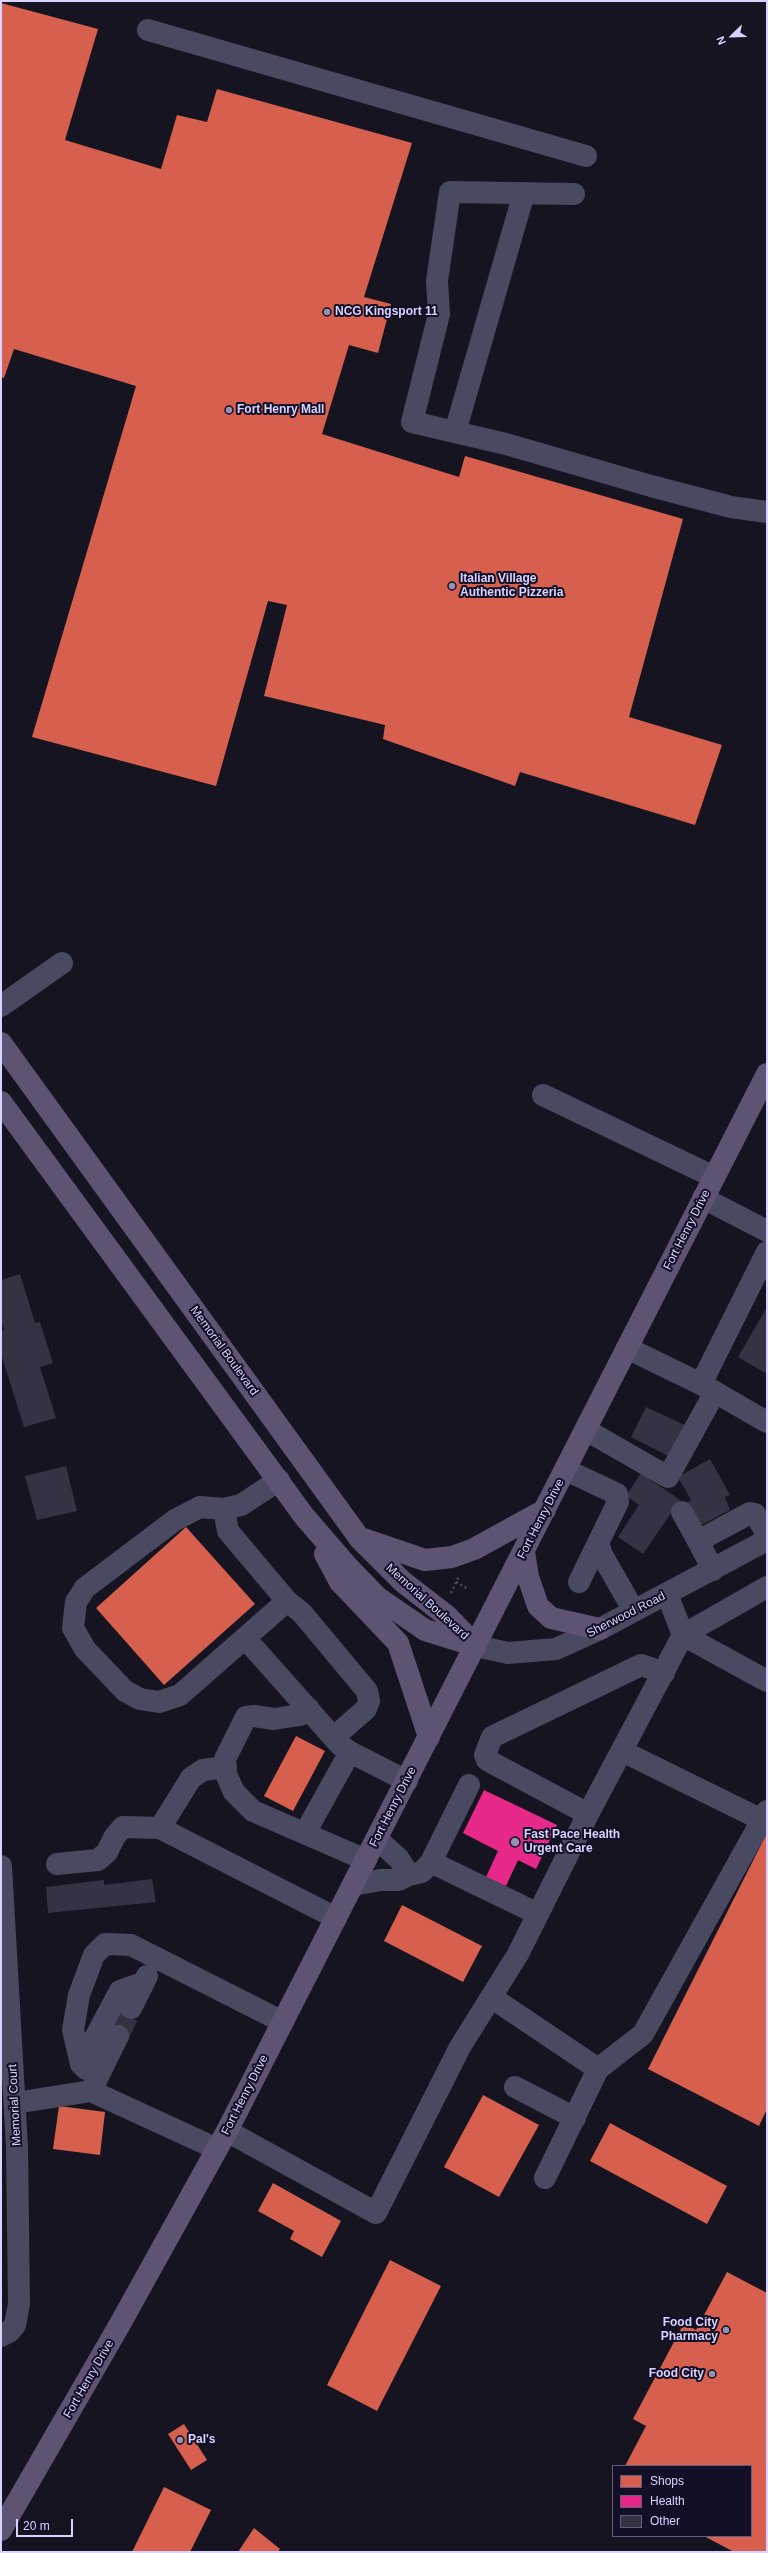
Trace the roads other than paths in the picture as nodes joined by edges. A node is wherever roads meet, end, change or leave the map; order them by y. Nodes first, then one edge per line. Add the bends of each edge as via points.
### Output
1 (148, 30) dead end
2 (586, 156) dead end
3 (524, 193) junction
4 (574, 194) dead end
5 (455, 432) junction
6 (767, 512) edge
7 (62, 963) dead end
8 (1, 1006) edge
9 (1, 1043) edge
10 (767, 1074) edge
11 (543, 1095) dead end
12 (1, 1102) edge
13 (714, 1177) junction
14 (703, 1198) junction
15 (767, 1231) edge
16 (767, 1252) edge
17 (627, 1348) junction
18 (708, 1388) junction
19 (767, 1422) edge
20 (586, 1430) junction
21 (566, 1470) junction
22 (278, 1480) junction
23 (224, 1508) junction
24 (545, 1510) junction
25 (682, 1512) dead end
26 (304, 1516) junction
27 (767, 1534) edge
28 (360, 1539) junction
29 (767, 1540) edge
30 (698, 1541) junction
31 (598, 1544) junction
32 (524, 1552) junction
33 (712, 1570) junction
34 (580, 1582) dead end
35 (767, 1587) edge
36 (667, 1594) junction
37 (287, 1601) junction
38 (634, 1611) junction
39 (600, 1629) junction
40 (683, 1636) junction
41 (245, 1638) junction
42 (476, 1646) junction
43 (664, 1673) junction
44 (767, 1680) edge
45 (308, 1709) junction
46 (334, 1737) junction
47 (429, 1738) junction
48 (350, 1752) junction
49 (622, 1752) junction
50 (226, 1767) junction
51 (407, 1781) junction
52 (469, 1785) dead end
53 (588, 1814) junction
54 (764, 1816) edge
55 (160, 1828) junction
56 (305, 1833) junction
57 (377, 1839) junction
58 (366, 1860) junction
59 (431, 1862) junction
60 (57, 1864) dead end
61 (1, 1866) edge
62 (409, 1875) junction
63 (353, 1885) junction
64 (538, 1914) junction
65 (336, 1918) junction
66 (157, 1957) junction
67 (143, 1982) junction
68 (491, 1997) junction
69 (131, 2008) tunnel mouth
70 (283, 2022) junction
71 (118, 2036) tunnel mouth
72 (7, 2055) edge
73 (81, 2064) junction
74 (598, 2069) junction
75 (94, 2085) junction
76 (515, 2087) dead end
77 (15, 2103) junction
78 (575, 2118) junction
79 (222, 2140) junction
80 (545, 2178) dead end
81 (1, 2336) edge
82 (1, 2530) edge

1 - 2 street
3 - 4 street
3 - 5 street
3 - 5 street via 450,192 437,281 440,314 412,422
5 - 6 street via 731,507
7 - 8 street
9 - 28 main road, Memorial Boulevard
10 - 13 main road, Fort Henry Drive
11 - 13 street
12 - 22 main road, Memorial Boulevard
13 - 14 main road, Fort Henry Drive
14 - 15 street
14 - 17 main road, Fort Henry Drive
16 - 18 street
17 - 18 street
17 - 20 main road, Fort Henry Drive
18 - 19 street
18 - 20 street via 668,1477
20 - 21 main road, Fort Henry Drive
21 - 24 main road, Fort Henry Drive
21 - 31 street via 617,1494 618,1502
22 - 23 street via 241,1505
22 - 26 main road, Memorial Boulevard
23 - 37 street via 228,1531
23 - 41 street via 200,1507 175,1520 100,1575 85,1588 76,1602 73,1628 85,1649 125,1691 140,1699 159,1702 180,1695
24 - 28 main road via 474,1549 452,1557 425,1560
24 - 32 main road, Fort Henry Drive
25 - 30 street
26 - 42 main road, Memorial Boulevard via 376,1597 425,1630
26 - 47 main road via 340,1582 398,1643
27 - 30 street via 755,1514 750,1513
28 - 42 main road, Memorial Boulevard via 403,1582 447,1616
29 - 33 street, Sherwood Road
30 - 33 street
31 - 34 street
31 - 38 street
32 - 39 main road via 528,1577 538,1606 552,1618
32 - 42 main road, Fort Henry Drive
33 - 36 street, Sherwood Road
35 - 40 street
36 - 38 street, Sherwood Road
36 - 40 street
37 - 41 street
37 - 46 street via 302,1613 367,1691 369,1701 366,1709
38 - 39 street, Sherwood Road
39 - 42 street, Sherwood Road via 556,1649 508,1653
40 - 43 street
40 - 44 street
41 - 45 street
42 - 47 main road, Fort Henry Drive
43 - 49 street
43 - 53 street via 648,1665 641,1665 492,1737 485,1755 487,1760
45 - 46 street
45 - 50 street via 300,1715 274,1719 246,1717 225,1759
46 - 48 street
47 - 51 main road, Fort Henry Drive
48 - 51 street
48 - 56 street
49 - 53 street
49 - 54 street
50 - 55 street via 203,1770 191,1778
50 - 56 street via 226,1774 234,1792 253,1811
51 - 57 main road, Fort Henry Drive
52 - 59 street
53 - 64 street
54 - 74 street via 643,2034
55 - 60 street via 123,1827 114,1836 107,1852 98,1860
55 - 65 street
56 - 58 street
57 - 58 main road, Fort Henry Drive
57 - 62 street via 399,1859
58 - 63 main road, Fort Henry Drive
59 - 62 street via 422,1872
59 - 64 street
61 - 72 street, Memorial Court
62 - 63 street via 399,1880 380,1880
63 - 65 main road, Fort Henry Drive
64 - 68 street via 518,1954
65 - 70 main road, Fort Henry Drive
66 - 67 street
66 - 70 street
66 - 73 street via 131,1945 105,1944 94,1955 79,1995 73,2030
67 - 69 street
67 - 73 street via 120,1991
68 - 74 street
68 - 79 street via 460,2047 376,2213
70 - 79 main road, Fort Henry Drive
71 - 75 street
72 - 77 street, Memorial Court
73 - 75 street
74 - 78 street
75 - 77 street
75 - 79 street
76 - 78 street
77 - 81 street, Memorial Court via 19,2304 15,2325 10,2332
78 - 80 street
79 - 82 main road, Fort Henry Drive

